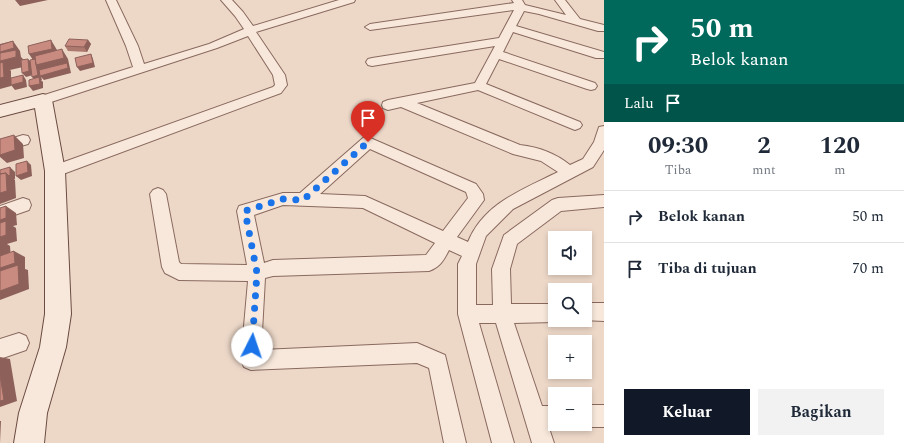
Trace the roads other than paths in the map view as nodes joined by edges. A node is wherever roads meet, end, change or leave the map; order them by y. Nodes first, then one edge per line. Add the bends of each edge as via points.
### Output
1 (111, 0) edge
2 (226, 0) edge
3 (350, 0) edge
4 (560, 0) edge
5 (519, 3) edge
6 (576, 21) junction
7 (370, 27) dead end
8 (510, 28) junction
9 (604, 28) edge
10 (249, 31) junction
11 (503, 41) junction
12 (496, 54) junction
13 (600, 55) dead end
14 (372, 62) dead end
15 (140, 69) junction
16 (479, 86) junction
17 (591, 86) dead end
18 (43, 100) junction
19 (0, 111) edge
20 (575, 125) dead end
21 (604, 131) edge
22 (23, 140) dead end
23 (0, 147) edge
24 (54, 171) junction
25 (563, 176) junction
26 (158, 194) dead end
27 (303, 200) junction
28 (604, 202) edge
29 (23, 206) dead end
30 (0, 213) edge
31 (445, 240) junction
32 (471, 252) junction
33 (257, 273) junction
34 (592, 312) edge
35 (604, 312) edge
36 (502, 313) junction
37 (548, 313) edge
38 (467, 314) junction
39 (19, 343) dead end
40 (0, 349) edge
41 (592, 416) edge
42 (604, 416) edge
43 (545, 417) edge
44 (29, 443) edge
45 (455, 443) edge
46 (503, 443) edge
47 (543, 443) edge

1 - 15 street
2 - 10 street via 239,14
3 - 10 street
4 - 6 street
5 - 6 street
5 - 7 street
5 - 8 street
6 - 9 street
8 - 11 street
8 - 13 street
10 - 15 street via 213,46
10 - 24 street via 279,75 282,83 277,90
11 - 12 street
11 - 14 street
12 - 16 street
12 - 17 street
15 - 18 street
16 - 20 street
16 - 25 street via 394,103 518,150 527,159
18 - 19 street
18 - 24 street
21 - 25 street via 601,143 588,163
22 - 23 street
24 - 44 street via 58,314 42,387 33,414
25 - 32 street via 508,204 480,232
26 - 33 street via 171,267 179,272
27 - 31 street via 365,202
27 - 31 street via 368,142 471,188 476,194 476,200
27 - 33 street via 283,199 245,211
28 - 36 street via 558,205 510,240 500,269
29 - 30 street
31 - 32 street
31 - 33 street via 436,259 429,263 273,268
32 - 38 street via 467,264
33 - 45 street via 251,360 417,353 438,362
34 - 35 street
36 - 37 street
36 - 38 street
36 - 43 street
38 - 46 street
39 - 40 street
41 - 42 street
43 - 47 street

